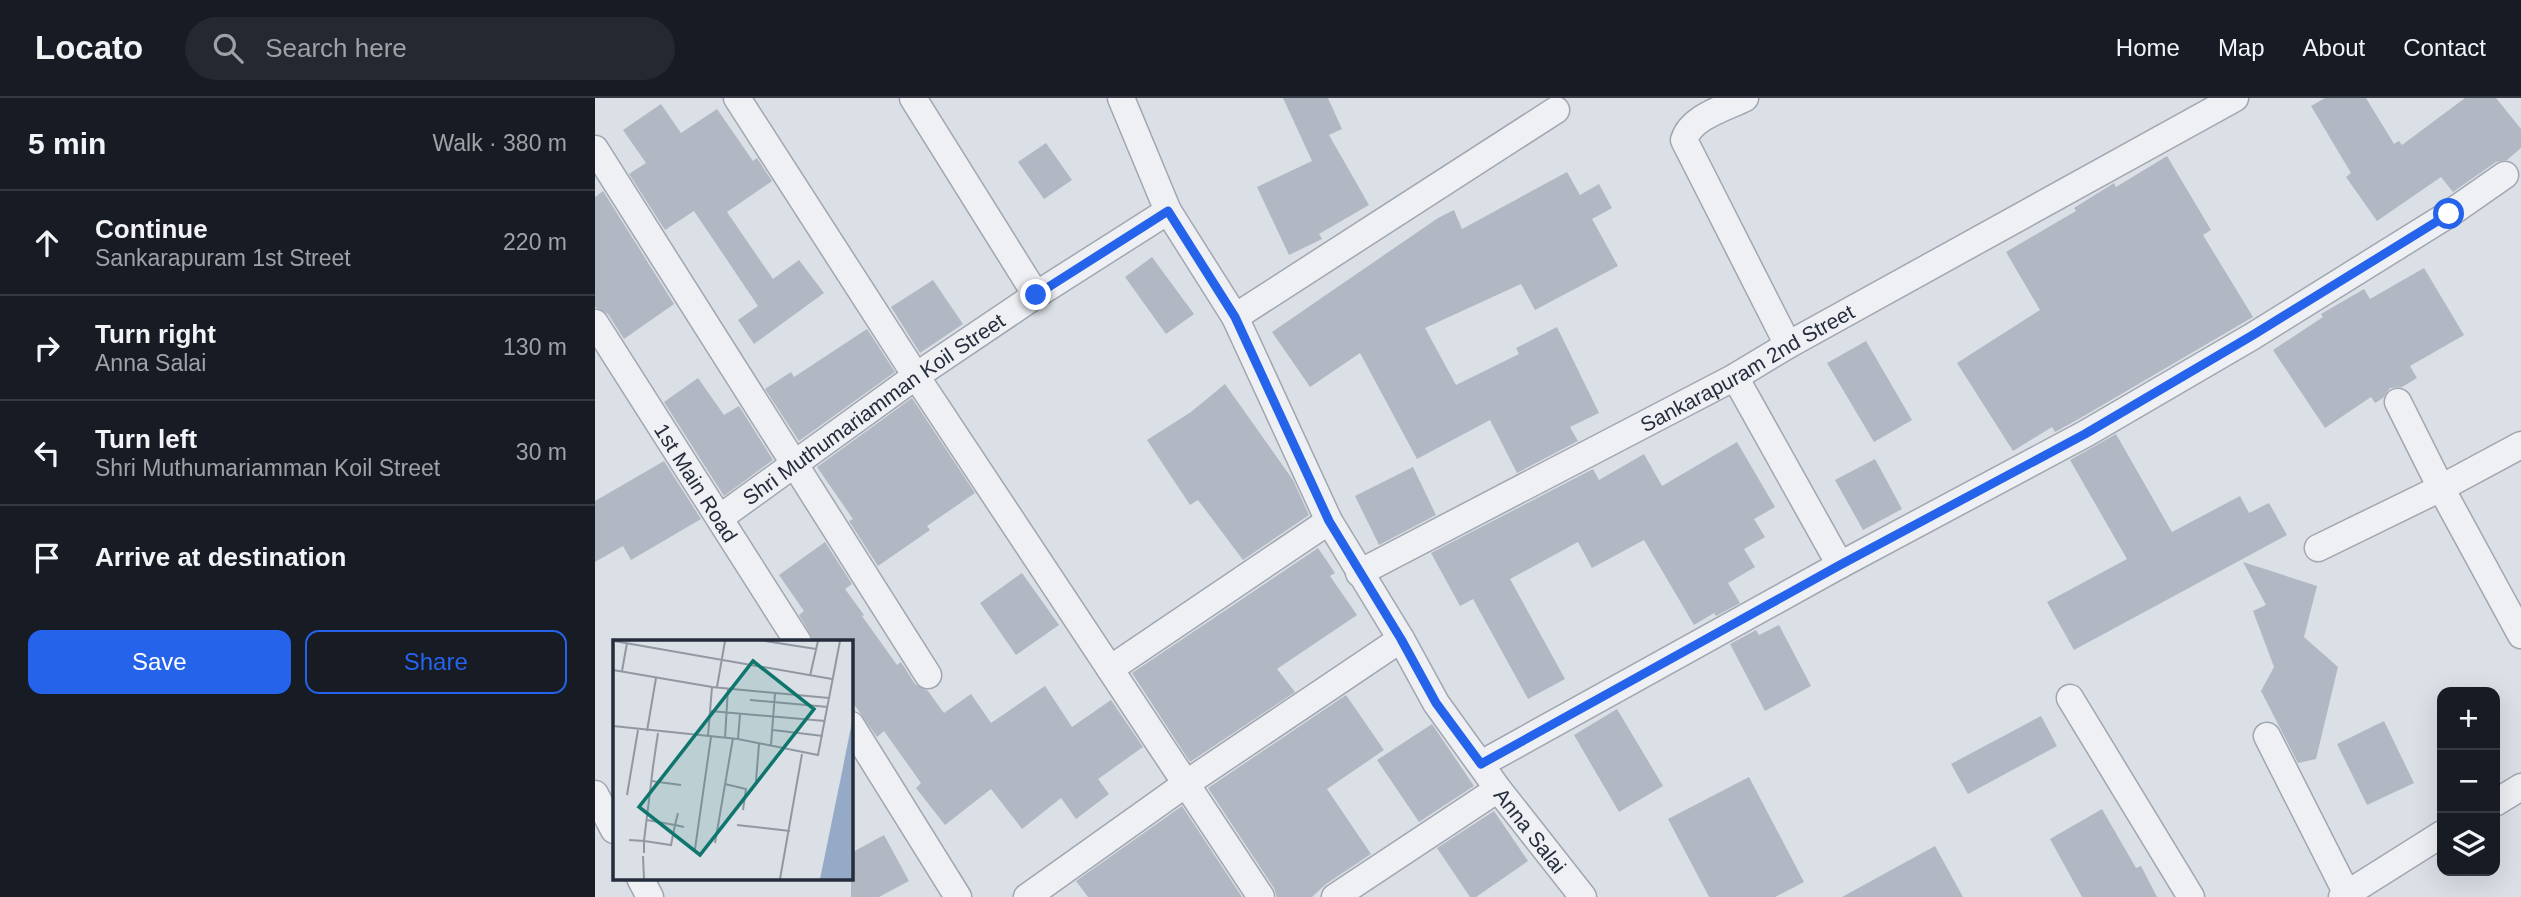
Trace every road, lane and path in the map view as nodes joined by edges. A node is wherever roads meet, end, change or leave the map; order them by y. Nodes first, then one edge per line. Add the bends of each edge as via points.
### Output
1 (737, 98) edge
2 (913, 98) edge
3 (1121, 98) edge
4 (1745, 98) edge
5 (2235, 98) edge
6 (1556, 110) dead end
7 (595, 149) edge
8 (2505, 175) dead end
9 (1168, 211) junction
10 (1036, 295) junction
11 (1235, 317) junction
12 (595, 323) edge
13 (1788, 345) junction
14 (916, 376) junction
15 (1735, 377) junction
16 (2398, 402) dead end
17 (2521, 445) edge
18 (795, 463) junction
19 (2441, 488) junction
20 (721, 517) junction
21 (1329, 521) junction
22 (2318, 548) dead end
23 (1840, 565) junction
24 (1359, 573) junction
25 (2521, 635) edge
26 (1401, 639) junction
27 (798, 640) edge
28 (1110, 668) junction
29 (928, 675) dead end
30 (2070, 698) dead end
31 (852, 727) edge
32 (2267, 736) dead end
33 (1481, 764) junction
34 (1187, 783) junction
35 (2521, 787) edge
36 (1498, 789) junction
37 (595, 794) edge
38 (2500, 800) edge
39 (613, 828) edge
40 (2437, 837) edge
41 (641, 880) edge
42 (2345, 895) edge
43 (650, 897) edge
44 (958, 897) edge
45 (1027, 897) edge
46 (1261, 897) edge
47 (1335, 897) edge
48 (1583, 897) edge
49 (2191, 897) edge

1 - 14 street
2 - 10 street
3 - 9 street, Anna Salai
4 - 13 street via 1694,124 1684,140
5 - 13 street, Sankarapuram 2nd Street
6 - 11 street
7 - 18 street
8 - 23 street via 2449,214 2085,434
9 - 10 street, Shri Muthumariamman Koil Street
9 - 11 street, Anna Salai
10 - 14 street, Shri Muthumariamman Koil Street
11 - 21 street, Anna Salai
12 - 20 street, 1st Main Road
13 - 15 street, Sankarapuram 2nd Street
14 - 18 street, Shri Muthumariamman Koil Street
14 - 28 street
15 - 23 street
15 - 24 street, Sankarapuram 2nd Street
16 - 19 street
17 - 19 street
18 - 20 street, Shri Muthumariamman Koil Street
18 - 29 street
19 - 22 street
19 - 25 street
20 - 27 street, 1st Main Road
21 - 24 street, Anna Salai
21 - 28 street
23 - 33 street
24 - 26 street, Anna Salai
26 - 33 street, Anna Salai via 1436,703
26 - 34 street
28 - 34 street
30 - 49 street
31 - 44 street
32 - 42 street
33 - 36 street, Anna Salai
34 - 45 street
34 - 46 street
35 - 38 street
36 - 47 street
36 - 48 street, Anna Salai
37 - 39 street
40 - 42 street
41 - 43 street

